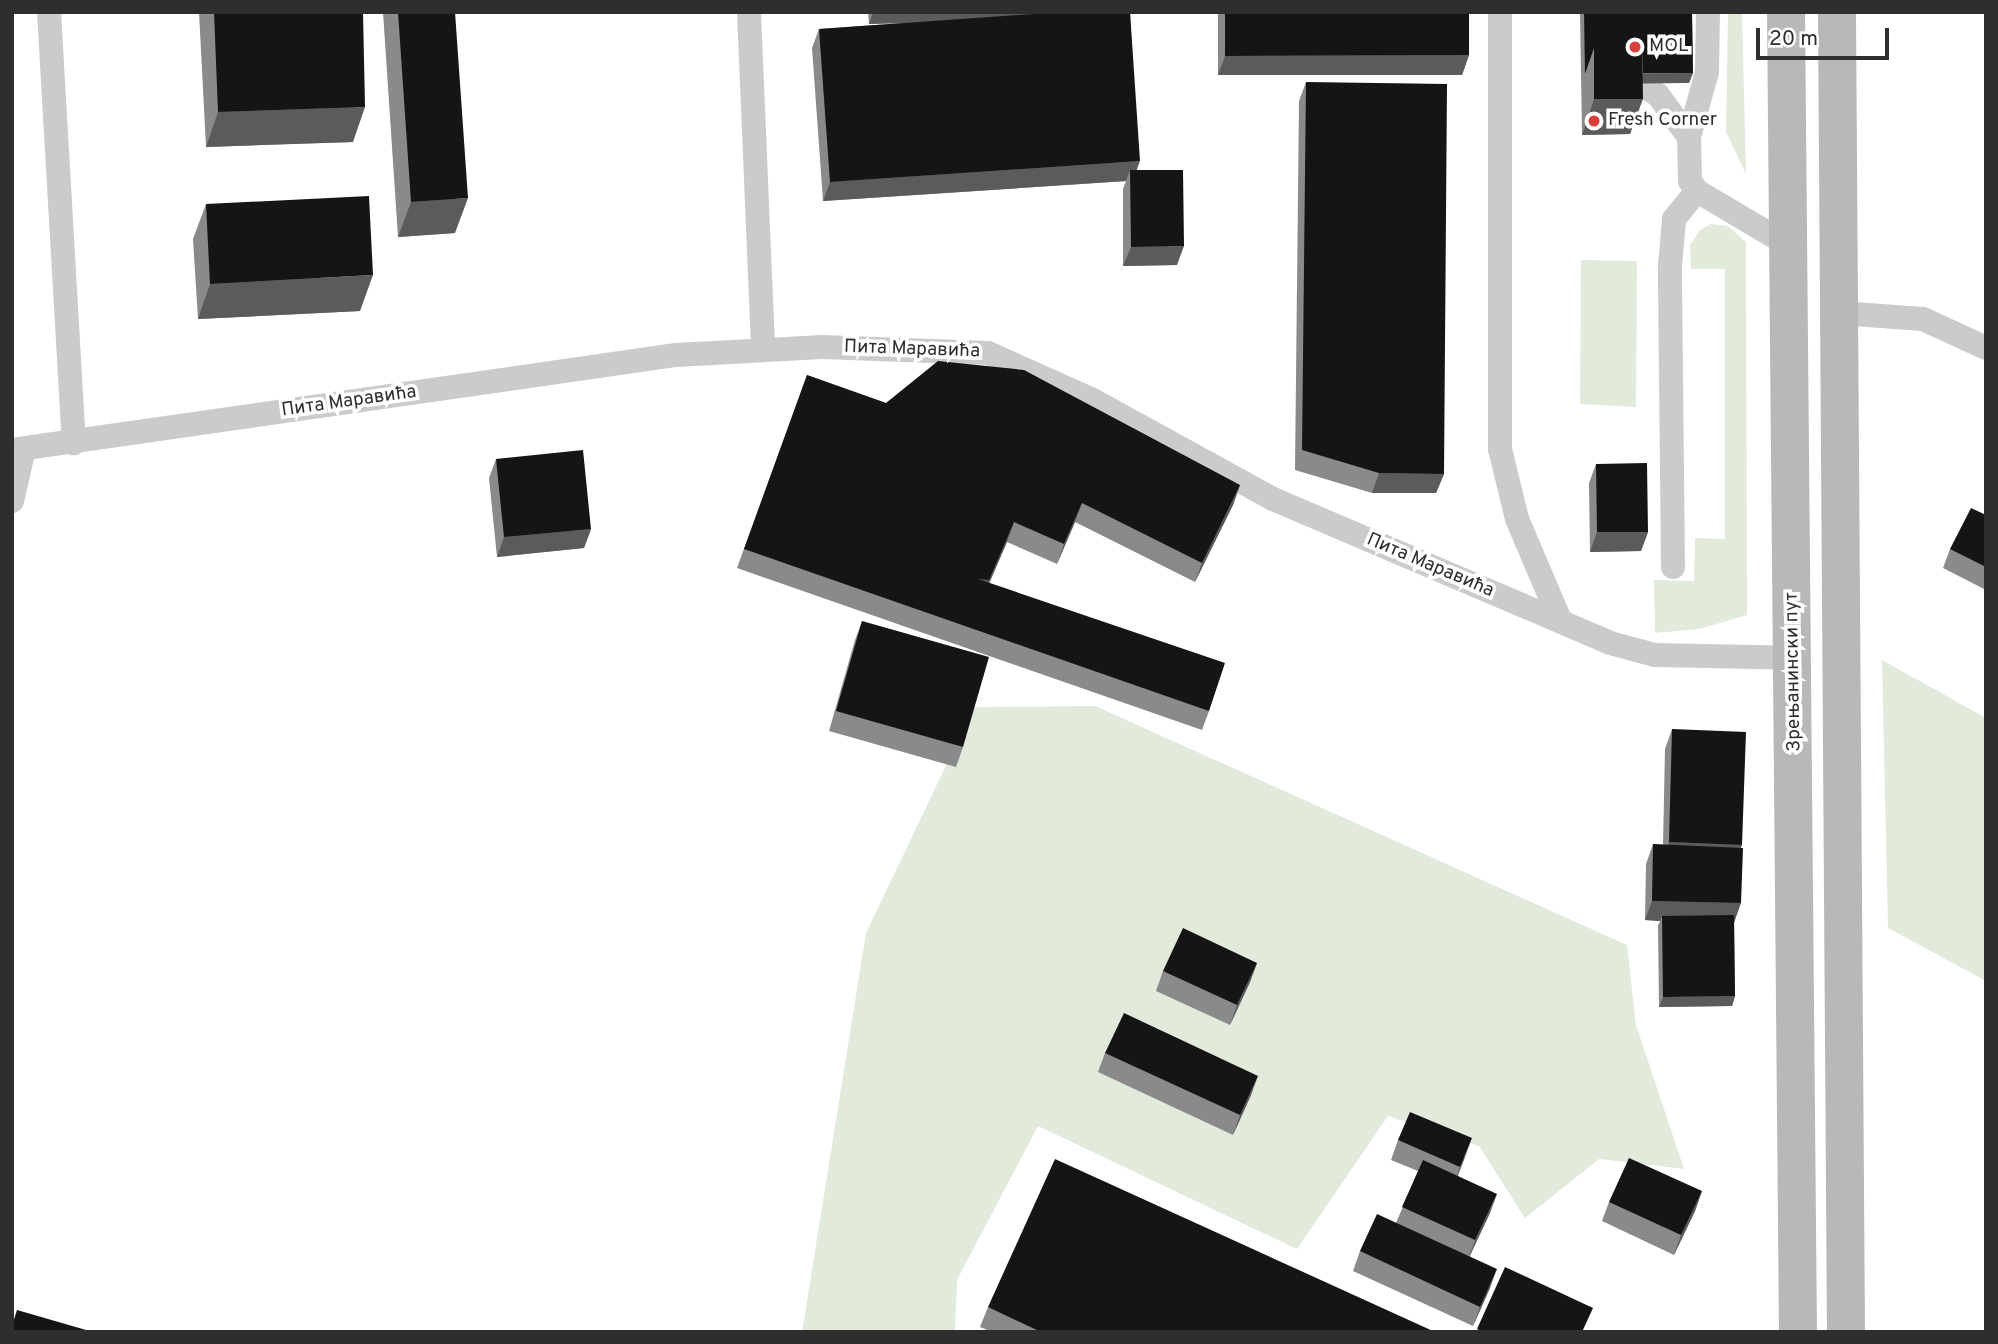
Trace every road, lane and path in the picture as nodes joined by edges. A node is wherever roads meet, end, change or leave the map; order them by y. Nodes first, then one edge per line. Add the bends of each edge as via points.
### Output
1 (49, 12) edge
2 (749, 12) edge
3 (1500, 12) edge
4 (1610, 12) edge
5 (1708, 12) edge
6 (1786, 12) edge
7 (1838, 12) edge
8 (1673, 74) edge
9 (1672, 112) junction
10 (1689, 137) junction
11 (1697, 191) junction
12 (1790, 246) junction
13 (1840, 313) junction
14 (764, 348) junction
15 (1986, 348) edge
16 (74, 443) junction
17 (18, 450) edge
18 (12, 501) edge
19 (1673, 567) dead end
20 (1560, 620) junction
21 (1794, 658) junction
22 (1798, 1332) edge
23 (1846, 1332) edge

1 - 16 lane
2 - 14 lane
3 - 20 lane via 1500,449 1517,519
4 - 9 lane via 1609,58 1622,74 1642,72
5 - 10 lane via 1707,72
6 - 12 main road, Зрењанински пут
7 - 13 main road
8 - 9 lane
9 - 10 lane
10 - 11 lane via 1687,164
11 - 12 lane
11 - 19 lane via 1674,219 1670,266
12 - 21 main road, Зрењанински пут
13 - 15 lane via 1923,319
13 - 23 main road
14 - 16 lane, Пита Маравића via 663,357
14 - 20 lane, Пита Маравића via 884,346 988,353 1091,399 1273,499
16 - 17 lane, Пита Маравића
17 - 18 lane
20 - 21 lane, Пита Маравића via 1610,643 1655,655
21 - 22 main road, Зрењанински пут

